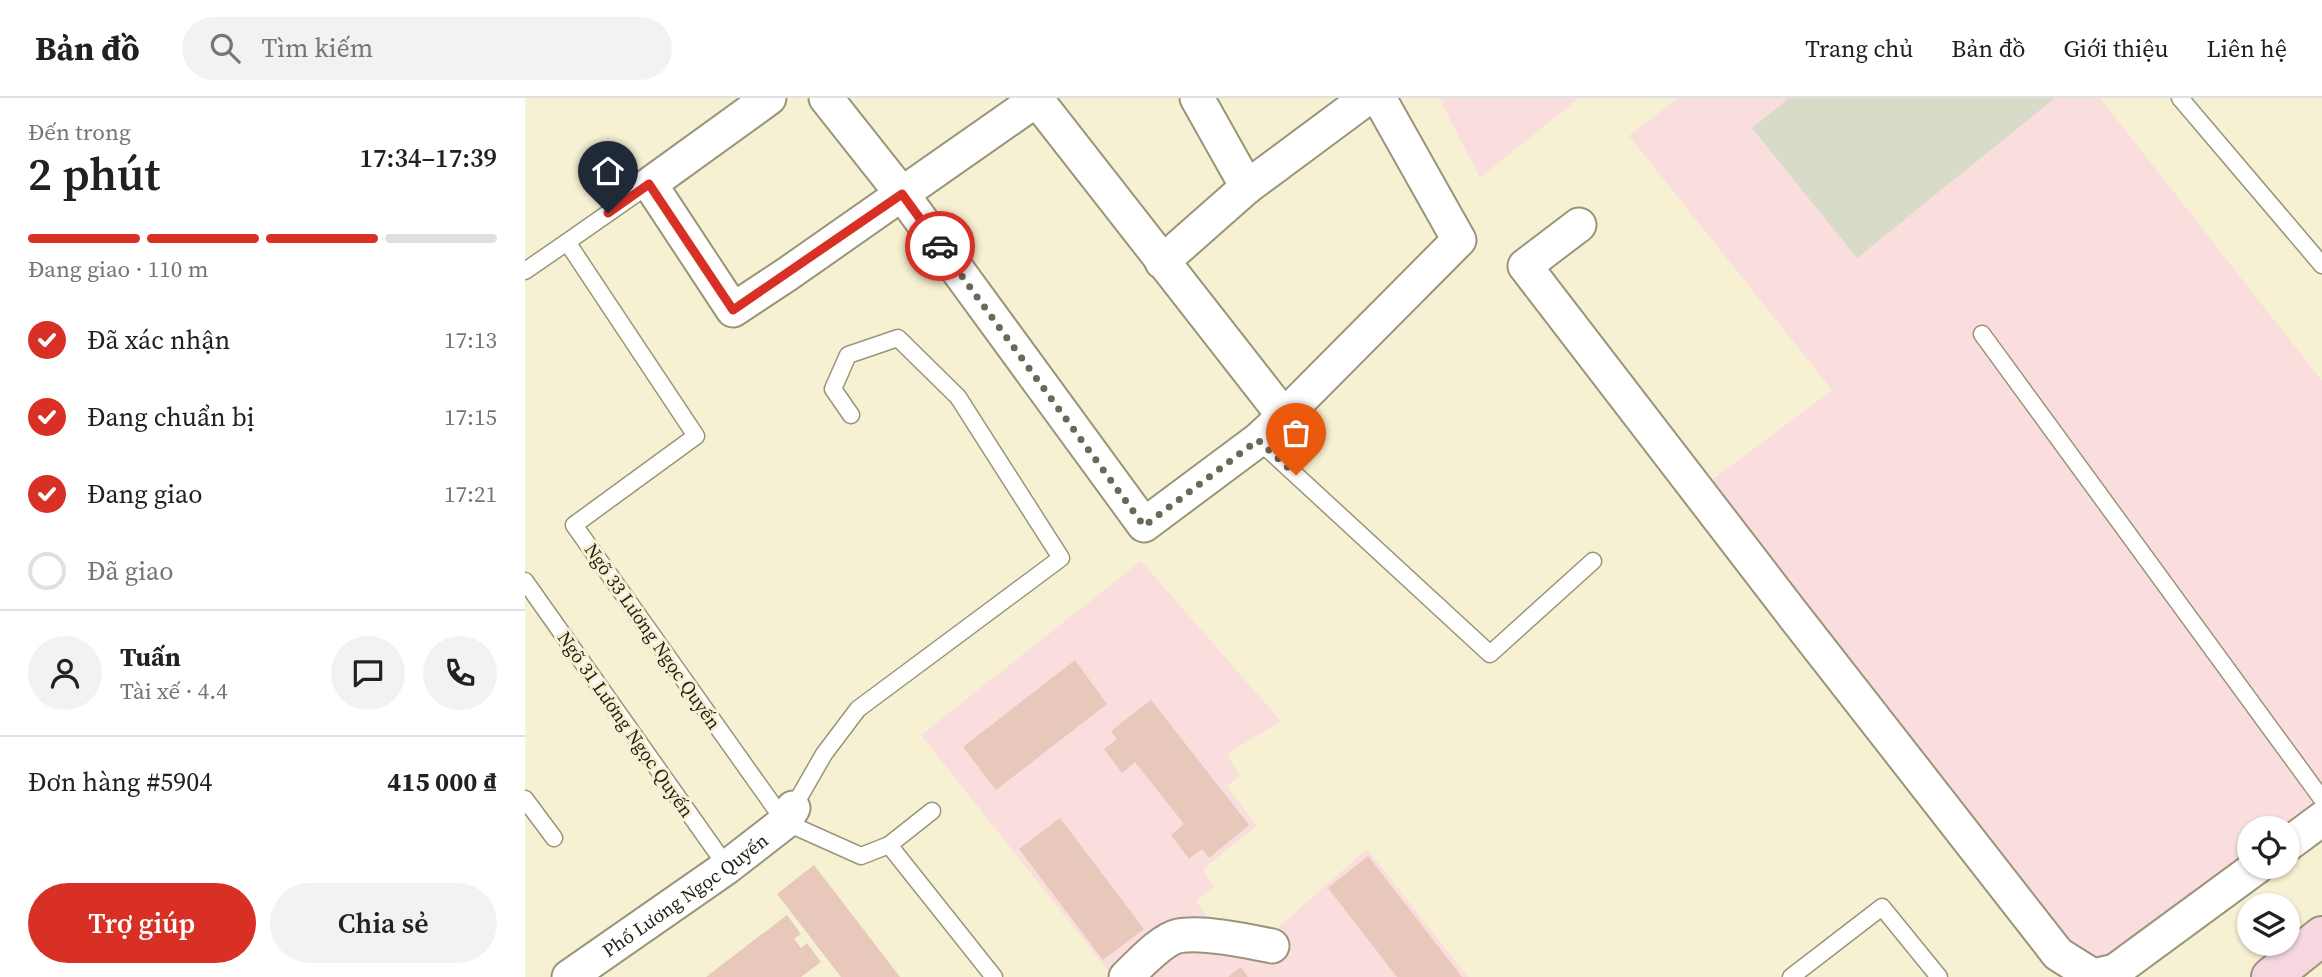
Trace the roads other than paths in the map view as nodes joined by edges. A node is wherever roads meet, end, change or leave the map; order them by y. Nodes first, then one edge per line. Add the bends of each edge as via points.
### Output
1 (769, 98) edge
2 (825, 98) edge
3 (1197, 98) edge
4 (1367, 98) edge
5 (1379, 98) edge
6 (2180, 98) edge
7 (1038, 99) edge
8 (649, 184) junction
9 (1247, 187) junction
10 (902, 194) junction
11 (1579, 225) dead end
12 (566, 242) junction
13 (1162, 262) junction
14 (2322, 265) edge
15 (525, 271) edge
16 (1982, 334) dead end
17 (851, 415) dead end
18 (1284, 416) junction
19 (1258, 440) junction
20 (1593, 561) dead end
21 (525, 581) edge
22 (525, 799) edge
23 (2322, 799) edge
24 (932, 811) dead end
25 (789, 815) junction
26 (2322, 819) edge
27 (2300, 835) edge
28 (554, 838) dead end
29 (889, 845) junction
30 (727, 867) junction
31 (2240, 879) edge
32 (2322, 936) edge
33 (1272, 946) dead end
34 (569, 977) edge
35 (994, 977) edge
36 (1126, 977) edge
37 (1791, 977) edge
38 (1940, 977) edge
39 (2271, 977) edge

1 - 8 street
2 - 10 street
3 - 9 street
4 - 9 street
5 - 18 street via 1459,240
6 - 14 lane
7 - 10 street
7 - 13 street
8 - 10 street via 733,310
8 - 12 lane
9 - 13 street
10 - 19 street via 1144,526
11 - 31 street via 1525,266 2058,954 2093,976 2115,971
12 - 15 lane
12 - 25 lane, Ngõ 33 Lương Ngọc Quyến via 696,436 574,524
13 - 18 street
16 - 23 lane
17 - 25 lane via 833,389 848,355 898,338 958,397 1061,558 858,709 824,754
18 - 19 street
19 - 20 lane via 1490,654
21 - 30 lane, Ngõ 31 Lương Ngọc Quyến
22 - 28 lane
24 - 29 lane
25 - 29 lane via 861,856
25 - 30 street, Phố Lương Ngọc Quyến
26 - 27 street
29 - 35 lane
30 - 34 street, Phố Lương Ngọc Quyến
32 - 39 street
33 - 36 street via 1178,936
37 - 38 lane via 1882,907

